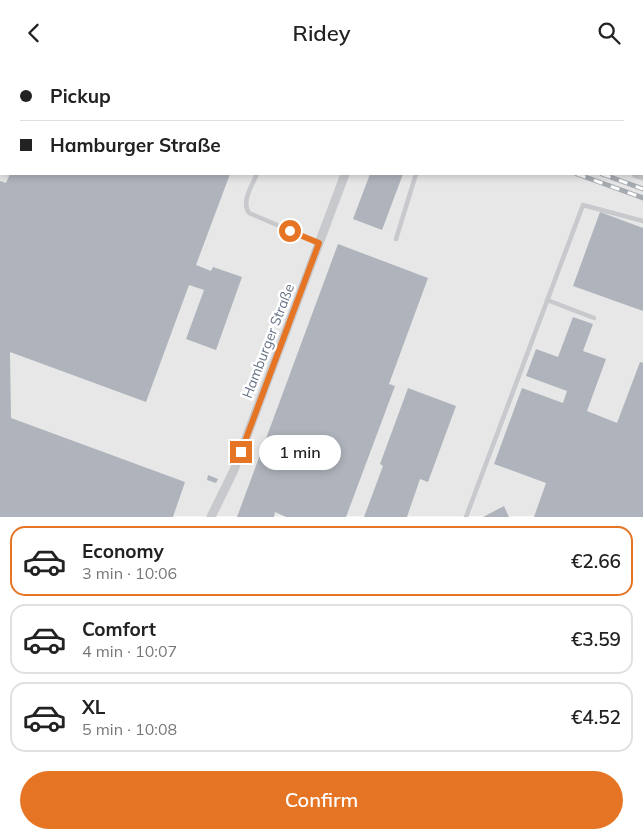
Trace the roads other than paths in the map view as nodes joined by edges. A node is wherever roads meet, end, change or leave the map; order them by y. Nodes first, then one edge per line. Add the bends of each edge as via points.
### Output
1 (257, 175) edge
2 (345, 175) edge
3 (416, 175) edge
4 (643, 221) edge
5 (396, 239) dead end
6 (319, 243) junction
7 (547, 300) junction
8 (594, 318) dead end
9 (212, 517) edge
10 (466, 517) edge

1 - 6 lane via 245,203 249,213
2 - 6 street, Hamburger Straße
3 - 5 lane
4 - 7 lane via 583,205
6 - 9 street, Hamburger Straße via 234,470
7 - 8 lane
7 - 10 lane

